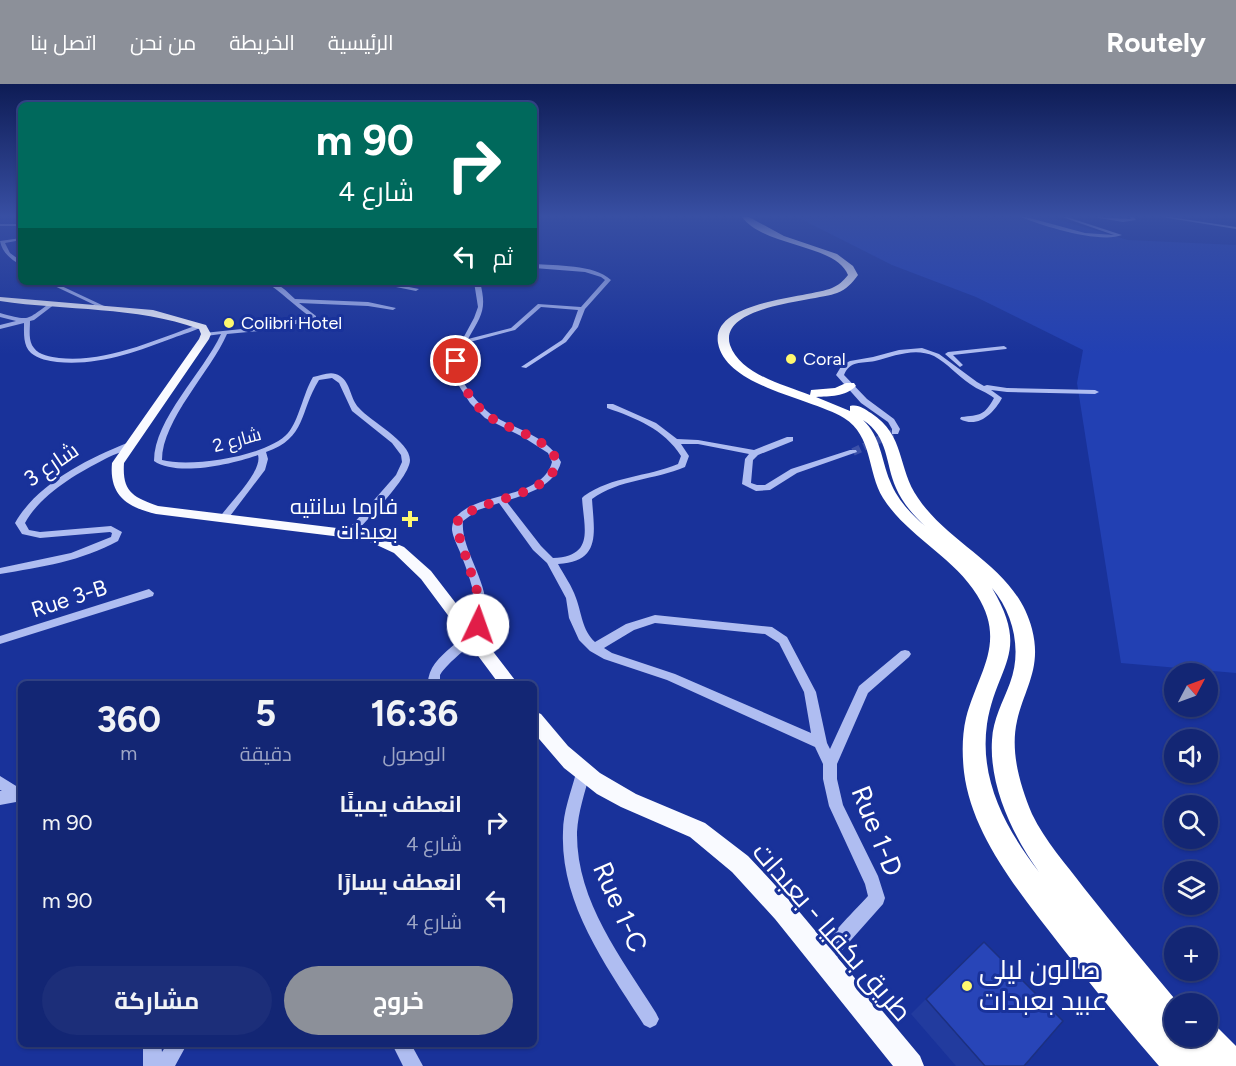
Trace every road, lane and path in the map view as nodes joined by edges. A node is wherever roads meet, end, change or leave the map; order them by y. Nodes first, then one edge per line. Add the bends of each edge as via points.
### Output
1 (844, 263) edge
2 (855, 263) edge
3 (537, 266) edge
4 (55, 285) edge
5 (275, 285) edge
6 (392, 285) edge
7 (477, 285) edge
8 (416, 289) dead end
9 (0, 299) edge
10 (293, 300) junction
11 (52, 304) junction
12 (100, 306) junction
13 (393, 308) dead end
14 (582, 309) junction
15 (0, 315) edge
16 (25, 321) junction
17 (0, 327) edge
18 (203, 330) junction
19 (225, 332) junction
20 (463, 342) junction
21 (1004, 348) dead end
22 (524, 367) dead end
23 (960, 373) junction
24 (971, 382) junction
25 (850, 386) junction
26 (1095, 392) dead end
27 (815, 393) junction
28 (610, 406) dead end
29 (964, 419) dead end
30 (895, 432) dead end
31 (790, 439) dead end
32 (675, 441) junction
33 (130, 445) junction
34 (261, 451) junction
35 (853, 452) tunnel mouth
36 (755, 453) junction
37 (502, 501) junction
38 (224, 518) junction
39 (351, 532) junction
40 (551, 561) junction
41 (0, 572) edge
42 (149, 593) dead end
43 (473, 634) junction
44 (0, 640) edge
45 (594, 648) junction
46 (905, 654) dead end
47 (434, 681) edge
48 (507, 681) edge
49 (537, 723) edge
50 (820, 743) junction
51 (830, 764) junction
52 (583, 773) junction
53 (0, 782) edge
54 (18, 795) edge
55 (18, 796) edge
56 (0, 798) edge
57 (825, 962) junction
58 (1128, 964) junction
59 (1164, 998) edge
60 (1127, 1007) junction
61 (1164, 1009) edge
62 (650, 1019) dead end
63 (152, 1047) edge
64 (176, 1047) edge
65 (403, 1047) edge
66 (1196, 1047) edge
67 (1215, 1047) edge
68 (153, 1066) edge
69 (164, 1066) edge
70 (413, 1066) edge
71 (910, 1066) edge
72 (1163, 1066) edge
73 (1180, 1066) edge
74 (1212, 1066) edge
75 (1233, 1066) edge

1 - 60 highway via 851,268 850,282 837,290 775,301 749,310 728,326 724,344 734,360 756,378 836,409 858,423 874,441 880,476 898,508 970,572 984,590 997,614 1002,646 979,711 975,740 977,778 983,799 1025,876
2 - 27 highway via 863,272 862,283 850,291 774,307 752,316 738,331 738,347 748,361 776,379
3 - 14 street via 608,277
4 - 12 street
5 - 10 street
6 - 8 street
7 - 20 street via 481,309
9 - 11 main road
10 - 13 street via 322,304 364,302
10 - 19 street via 314,317 289,325
11 - 12 main road
11 - 16 street
12 - 18 main road via 172,317
14 - 20 street via 540,305 513,329
14 - 22 street via 564,341
15 - 16 street
16 - 17 street
16 - 18 street via 32,352 76,363
18 - 19 street
18 - 33 main road
19 - 34 street, شارع 2 via 168,426 156,456 163,464 185,466
20 - 37 street via 454,368 473,401 488,416 540,443 556,459 555,469 543,482
21 - 23 street via 948,354 962,367
23 - 24 street
23 - 25 street via 932,352 915,349 848,364 840,375
24 - 26 street via 1007,390
24 - 29 street via 996,395 998,401 987,415
25 - 27 highway via 837,392
25 - 30 street via 891,421
27 - 58 highway via 861,413 886,434 894,446 904,489 913,503 985,568 1014,606 1027,650 1023,675 1004,730 1008,782 1044,858
28 - 32 street via 651,423
31 - 36 street
32 - 36 street
32 - 40 street via 685,456 682,465 597,490 587,498 591,535 588,546 576,557
33 - 38 main road via 118,463 117,472 119,488 132,501 156,510
33 - 41 street, شارع 3 via 68,477 29,507 20,523 25,532 40,535 111,529 117,532 115,539 53,561
34 - 38 street via 261,470
34 - 39 street, شارع 2 via 290,435 316,379 332,376 344,382 350,403 395,441 406,462 400,476
35 - 36 street via 794,471 760,489 751,487 746,480 749,459
37 - 40 street
37 - 43 street via 470,511 457,525 481,603 481,616
38 - 39 main road
39 - 43 main road via 387,542 410,559
40 - 45 street via 571,598 585,640
42 - 44 street, Rue 3-B
43 - 47 street via 437,669
43 - 48 main road
45 - 50 street via 671,677
45 - 50 street via 630,627 655,619 768,630 783,640 810,692
46 - 51 street, Rue 1-D via 863,690
49 - 52 main road, طريق بكفيا - بعبدات
50 - 51 street
51 - 57 street, Rue 1-D via 836,806 877,898
52 - 57 main road, طريق بكفيا - بعبدات via 619,795 669,815 709,838 760,885
52 - 62 street, Rue 1-C via 570,832 578,888 599,937
53 - 54 street
55 - 56 street
57 - 71 main road, طريق بكفيا - بعبدات
58 - 59 highway
58 - 61 highway
60 - 72 highway
60 - 73 highway
63 - 68 street
64 - 69 street
65 - 70 street
66 - 74 highway
67 - 75 highway

